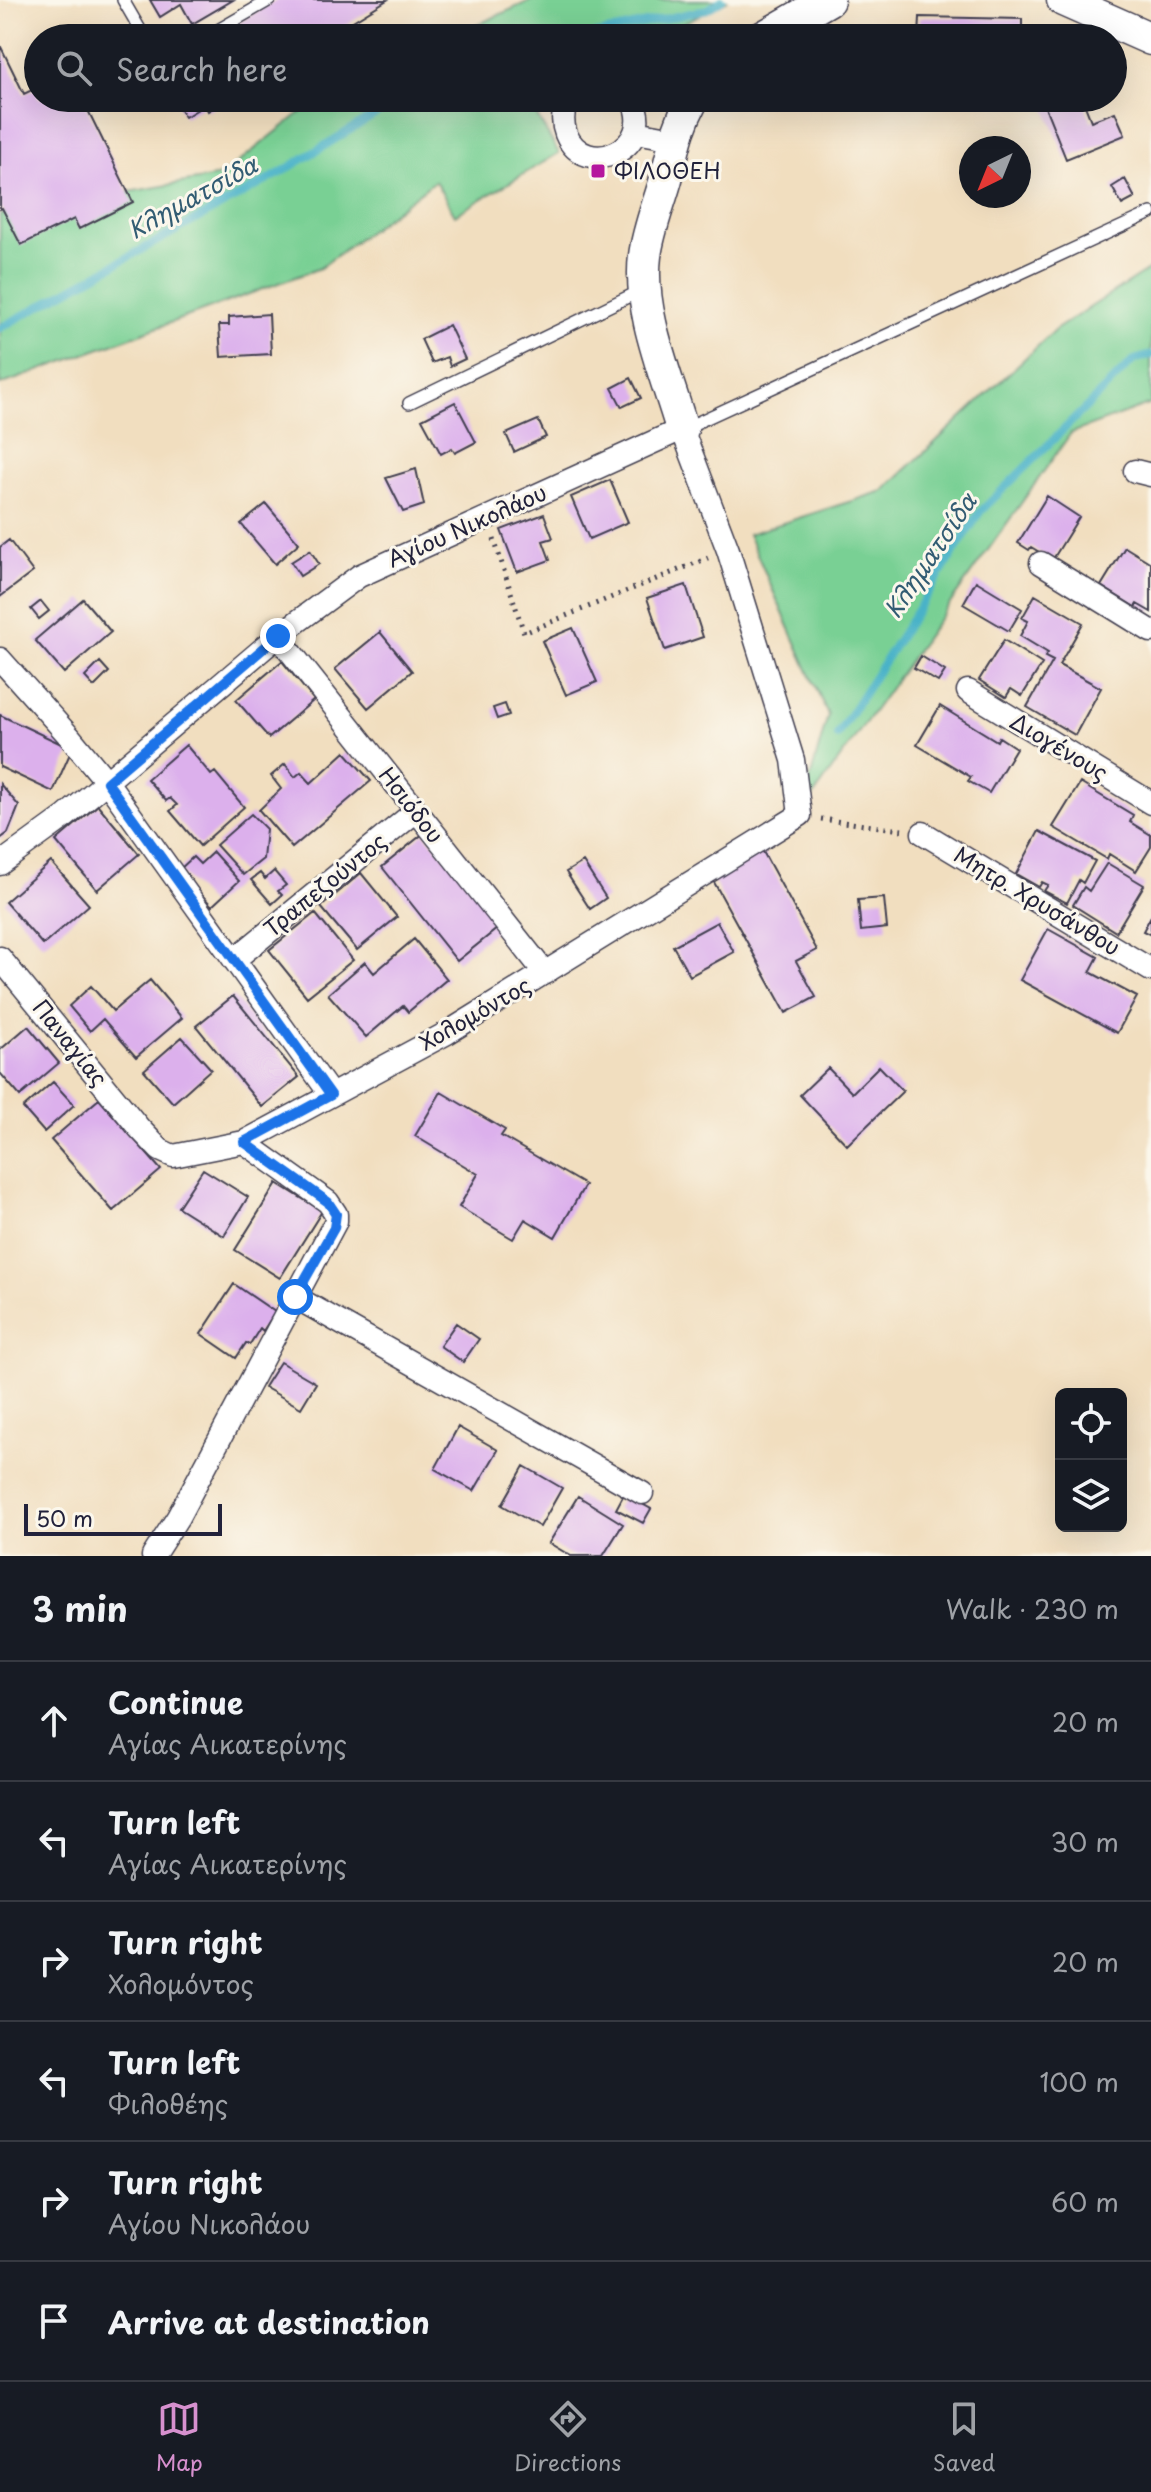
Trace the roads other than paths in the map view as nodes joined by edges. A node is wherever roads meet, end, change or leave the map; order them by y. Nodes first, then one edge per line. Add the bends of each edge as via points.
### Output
1 (123, 0) edge
2 (270, 0) edge
3 (828, 0) edge
4 (1063, 0) edge
5 (137, 24) edge
6 (228, 24) edge
7 (786, 24) edge
8 (1117, 24) edge
9 (1127, 28) edge
10 (1151, 39) edge
11 (565, 112) edge
12 (637, 112) edge
13 (687, 112) edge
14 (636, 132) junction
15 (674, 139) junction
16 (1151, 213) edge
17 (644, 289) junction
18 (409, 403) dead end
19 (682, 429) junction
20 (1041, 563) dead end
21 (1151, 631) edge
22 (278, 636) junction
23 (0, 659) edge
24 (968, 691) dead end
25 (107, 782) junction
26 (1151, 803) edge
27 (416, 811) junction
28 (923, 833) road end
29 (0, 864) edge
30 (0, 958) edge
31 (234, 960) junction
32 (1151, 970) edge
33 (545, 973) junction
34 (331, 1095) junction
35 (139, 1128) joint
36 (244, 1142) junction
37 (295, 1297) junction
38 (642, 1493) dead end
39 (153, 1556) edge

1 - 5 lane
2 - 6 lane
3 - 7 street
4 - 8 street
9 - 10 street
11 - 14 street via 569,140 587,154 599,157 621,150
12 - 14 street
13 - 15 street
14 - 15 street
15 - 17 street via 645,256
16 - 19 lane
17 - 18 lane
17 - 19 street
19 - 22 street, Αγίου Νικολάου via 359,576
19 - 33 street, Χολομόντος via 728,550 793,760 800,815
20 - 21 street
22 - 25 street, Αγίου Νικολάου
22 - 27 street, Ησιόδου
23 - 25 street
24 - 26 street, Διογένους
25 - 29 street, Αγίου Νικολάου
25 - 31 street
27 - 31 street, Τραπεζούντος
27 - 33 street, Ησιόδου
28 - 32 street, Μητρ. Χρυσάνθου
30 - 35 street, Παναγίας
31 - 34 street
33 - 34 street, Χολομόντος
34 - 36 street, Χολομόντος
35 - 36 street, Χολομόντος via 173,1156
36 - 37 street via 328,1202 336,1214 334,1228
37 - 38 street
37 - 39 street

